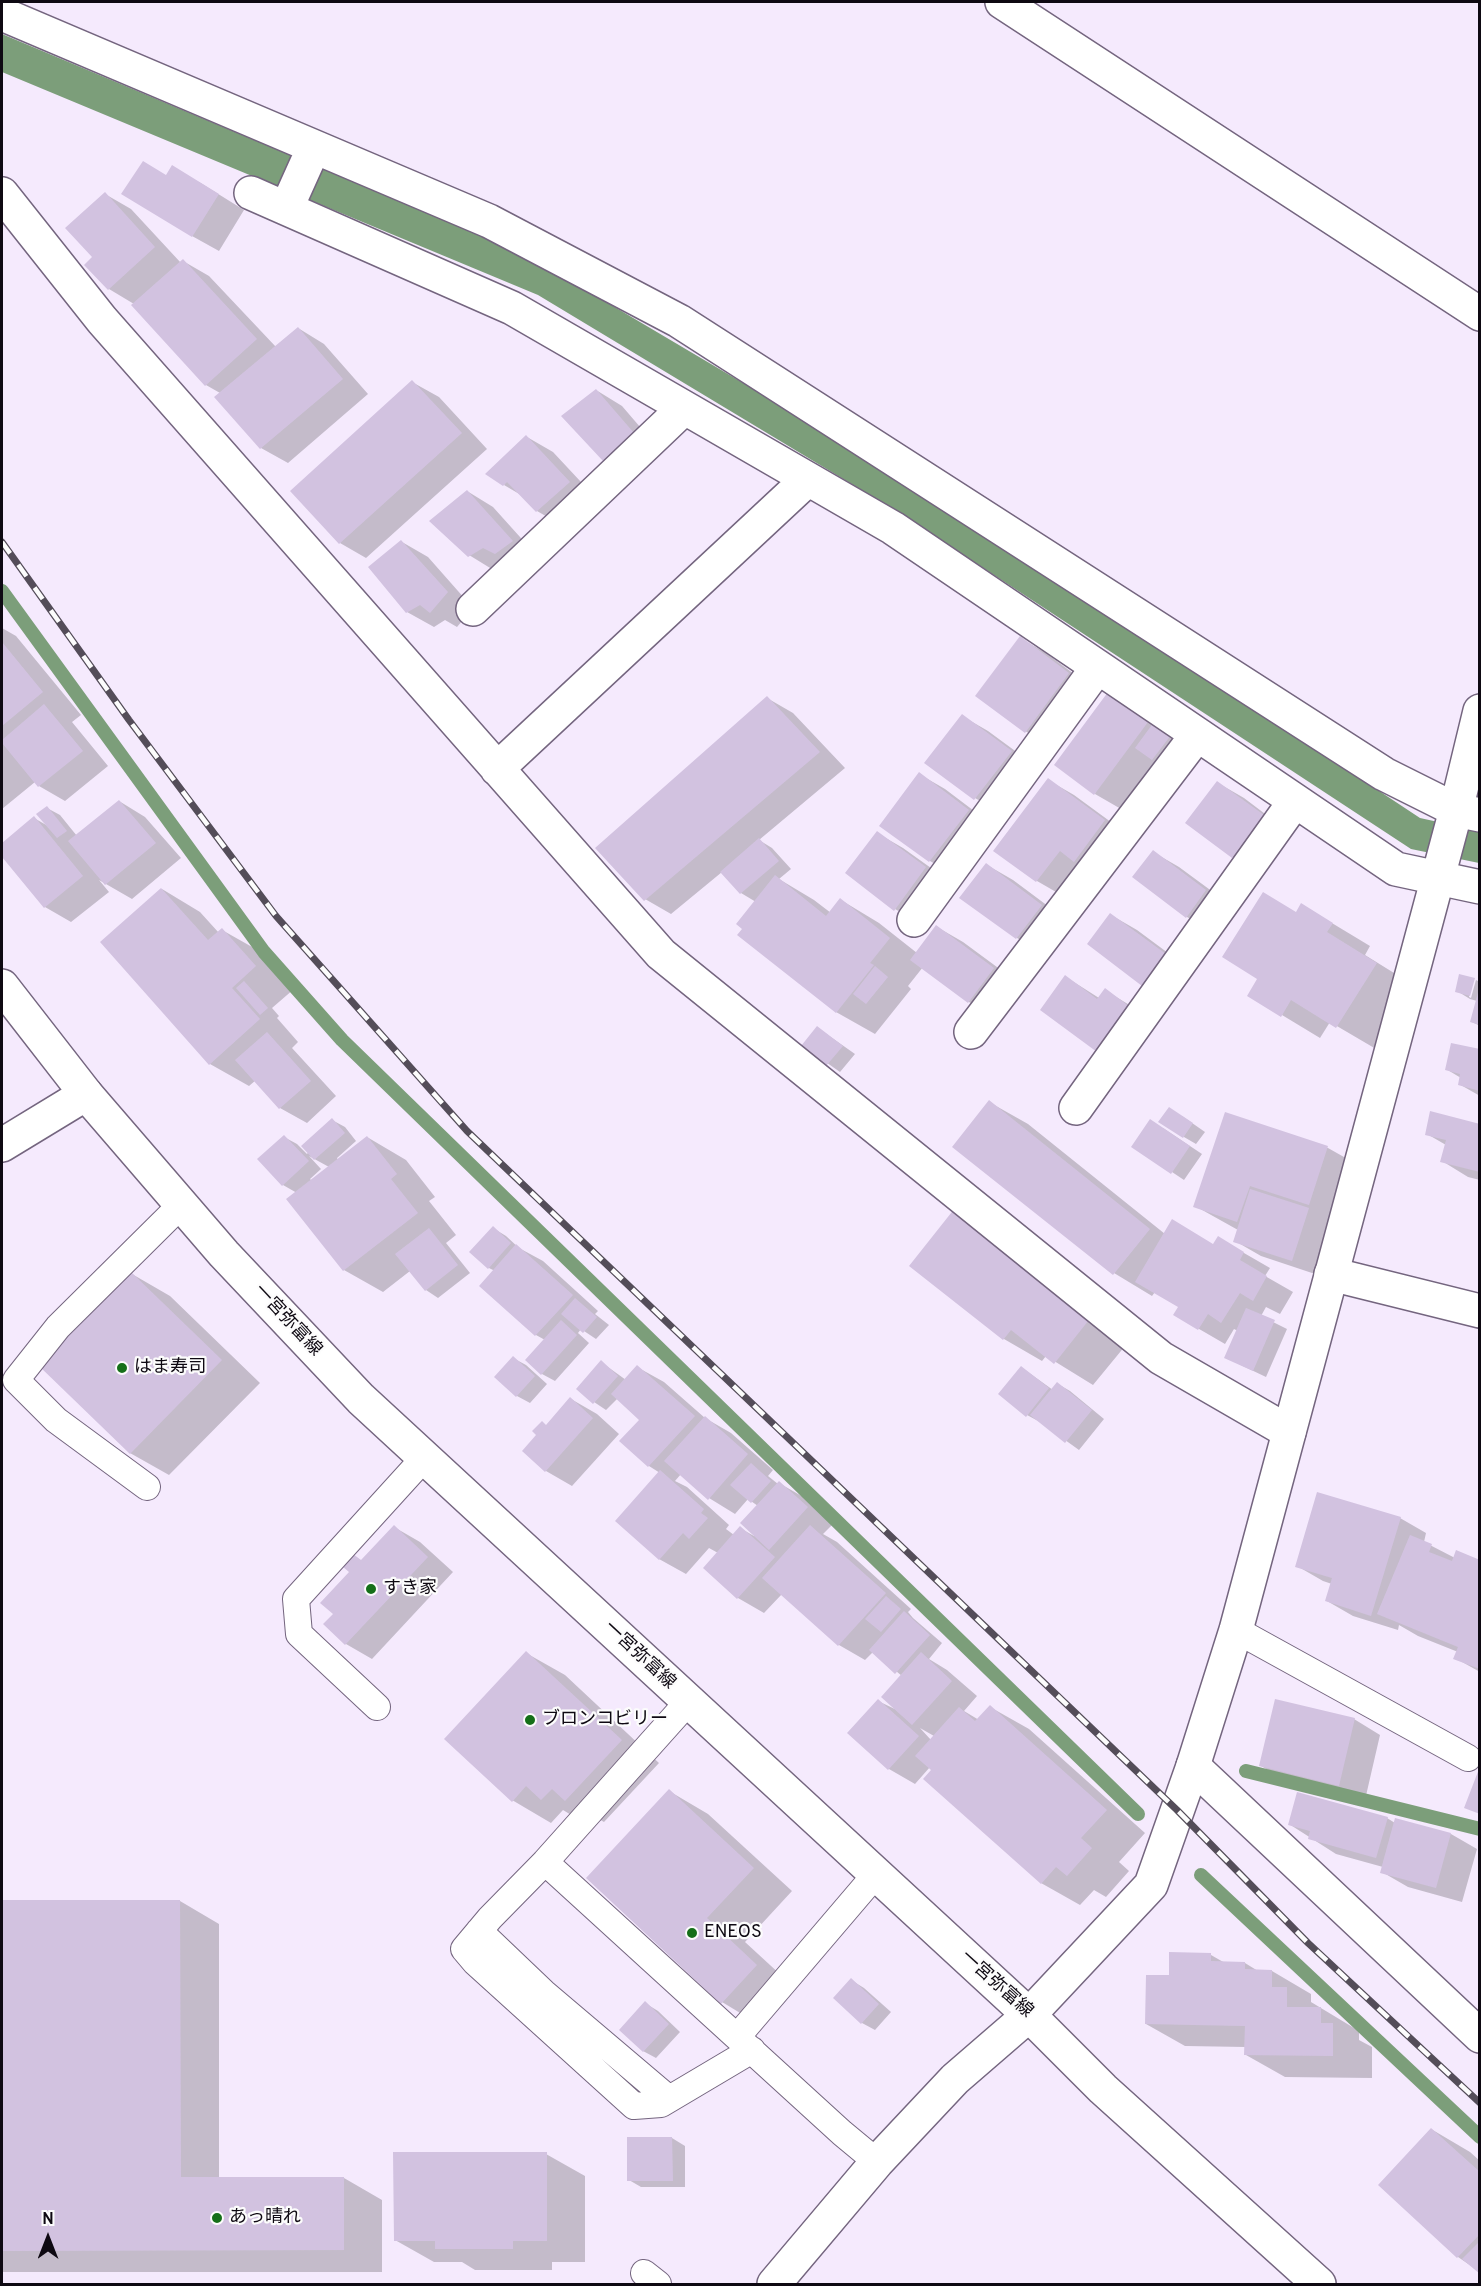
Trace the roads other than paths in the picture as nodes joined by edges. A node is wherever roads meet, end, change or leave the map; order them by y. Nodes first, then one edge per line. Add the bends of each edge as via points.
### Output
1 (1002, 2) edge
2 (2, 14) edge
3 (311, 153) junction
4 (251, 192) dead end
5 (2, 194) edge
6 (289, 202) junction
7 (1479, 314) edge
8 (684, 408) junction
9 (808, 479) junction
10 (473, 609) dead end
11 (1097, 668) junction
12 (1479, 711) edge
13 (1197, 735) junction
14 (497, 769) junction
15 (1295, 801) junction
16 (1463, 815) edge
17 (1440, 870) junction
18 (1479, 886) edge
19 (914, 920) dead end
20 (2, 986) edge
21 (971, 1032) dead end
22 (86, 1094) junction
23 (1076, 1108) dead end
24 (2, 1145) edge
25 (181, 1205) junction
26 (1331, 1274) junction
27 (1479, 1311) edge
28 (1289, 1432) junction
29 (424, 1457) junction
30 (147, 1487) dead end
31 (1236, 1630) junction
32 (688, 1702) junction
33 (376, 1707) dead end
34 (1468, 1758) dead end
35 (1193, 1766) junction
36 (545, 1862) junction
37 (876, 1874) junction
38 (1029, 2015) junction
39 (1479, 2036) edge
40 (744, 2044) junction
41 (876, 2162) junction
42 (774, 2284) edge
43 (1319, 2284) edge

1 - 7 street
2 - 3 street
3 - 6 street
3 - 16 street via 489,221 679,321 1384,774
4 - 6 street
5 - 14 street via 102,320
6 - 8 street via 512,308
8 - 9 street
8 - 10 street
9 - 11 street via 893,528
9 - 14 street
11 - 13 street
11 - 19 street
12 - 16 street
13 - 15 street
13 - 21 street
14 - 28 street via 662,954 1161,1358
15 - 17 street via 1396,870
15 - 23 street
16 - 17 street
17 - 18 street
17 - 26 street
20 - 22 street, 一宮弥富線
22 - 24 street
22 - 25 street, 一宮弥富線
25 - 29 street, 一宮弥富線 via 361,1399
25 - 30 lane via 58,1327 16,1380 56,1420
26 - 27 street
26 - 28 street
28 - 31 street
29 - 32 street, 一宮弥富線
29 - 33 lane via 296,1599 299,1634
31 - 34 lane
31 - 35 street
32 - 36 lane
32 - 37 street, 一宮弥富線
35 - 38 street via 1151,1885
35 - 39 street
36 - 40 lane
36 - 40 lane via 464,1949 475,1962 634,2106 661,2104
37 - 38 street, 一宮弥富線
37 - 40 lane
38 - 41 street via 955,2079
38 - 43 street, 一宮弥富線 via 1103,2089
40 - 41 lane
41 - 42 street

